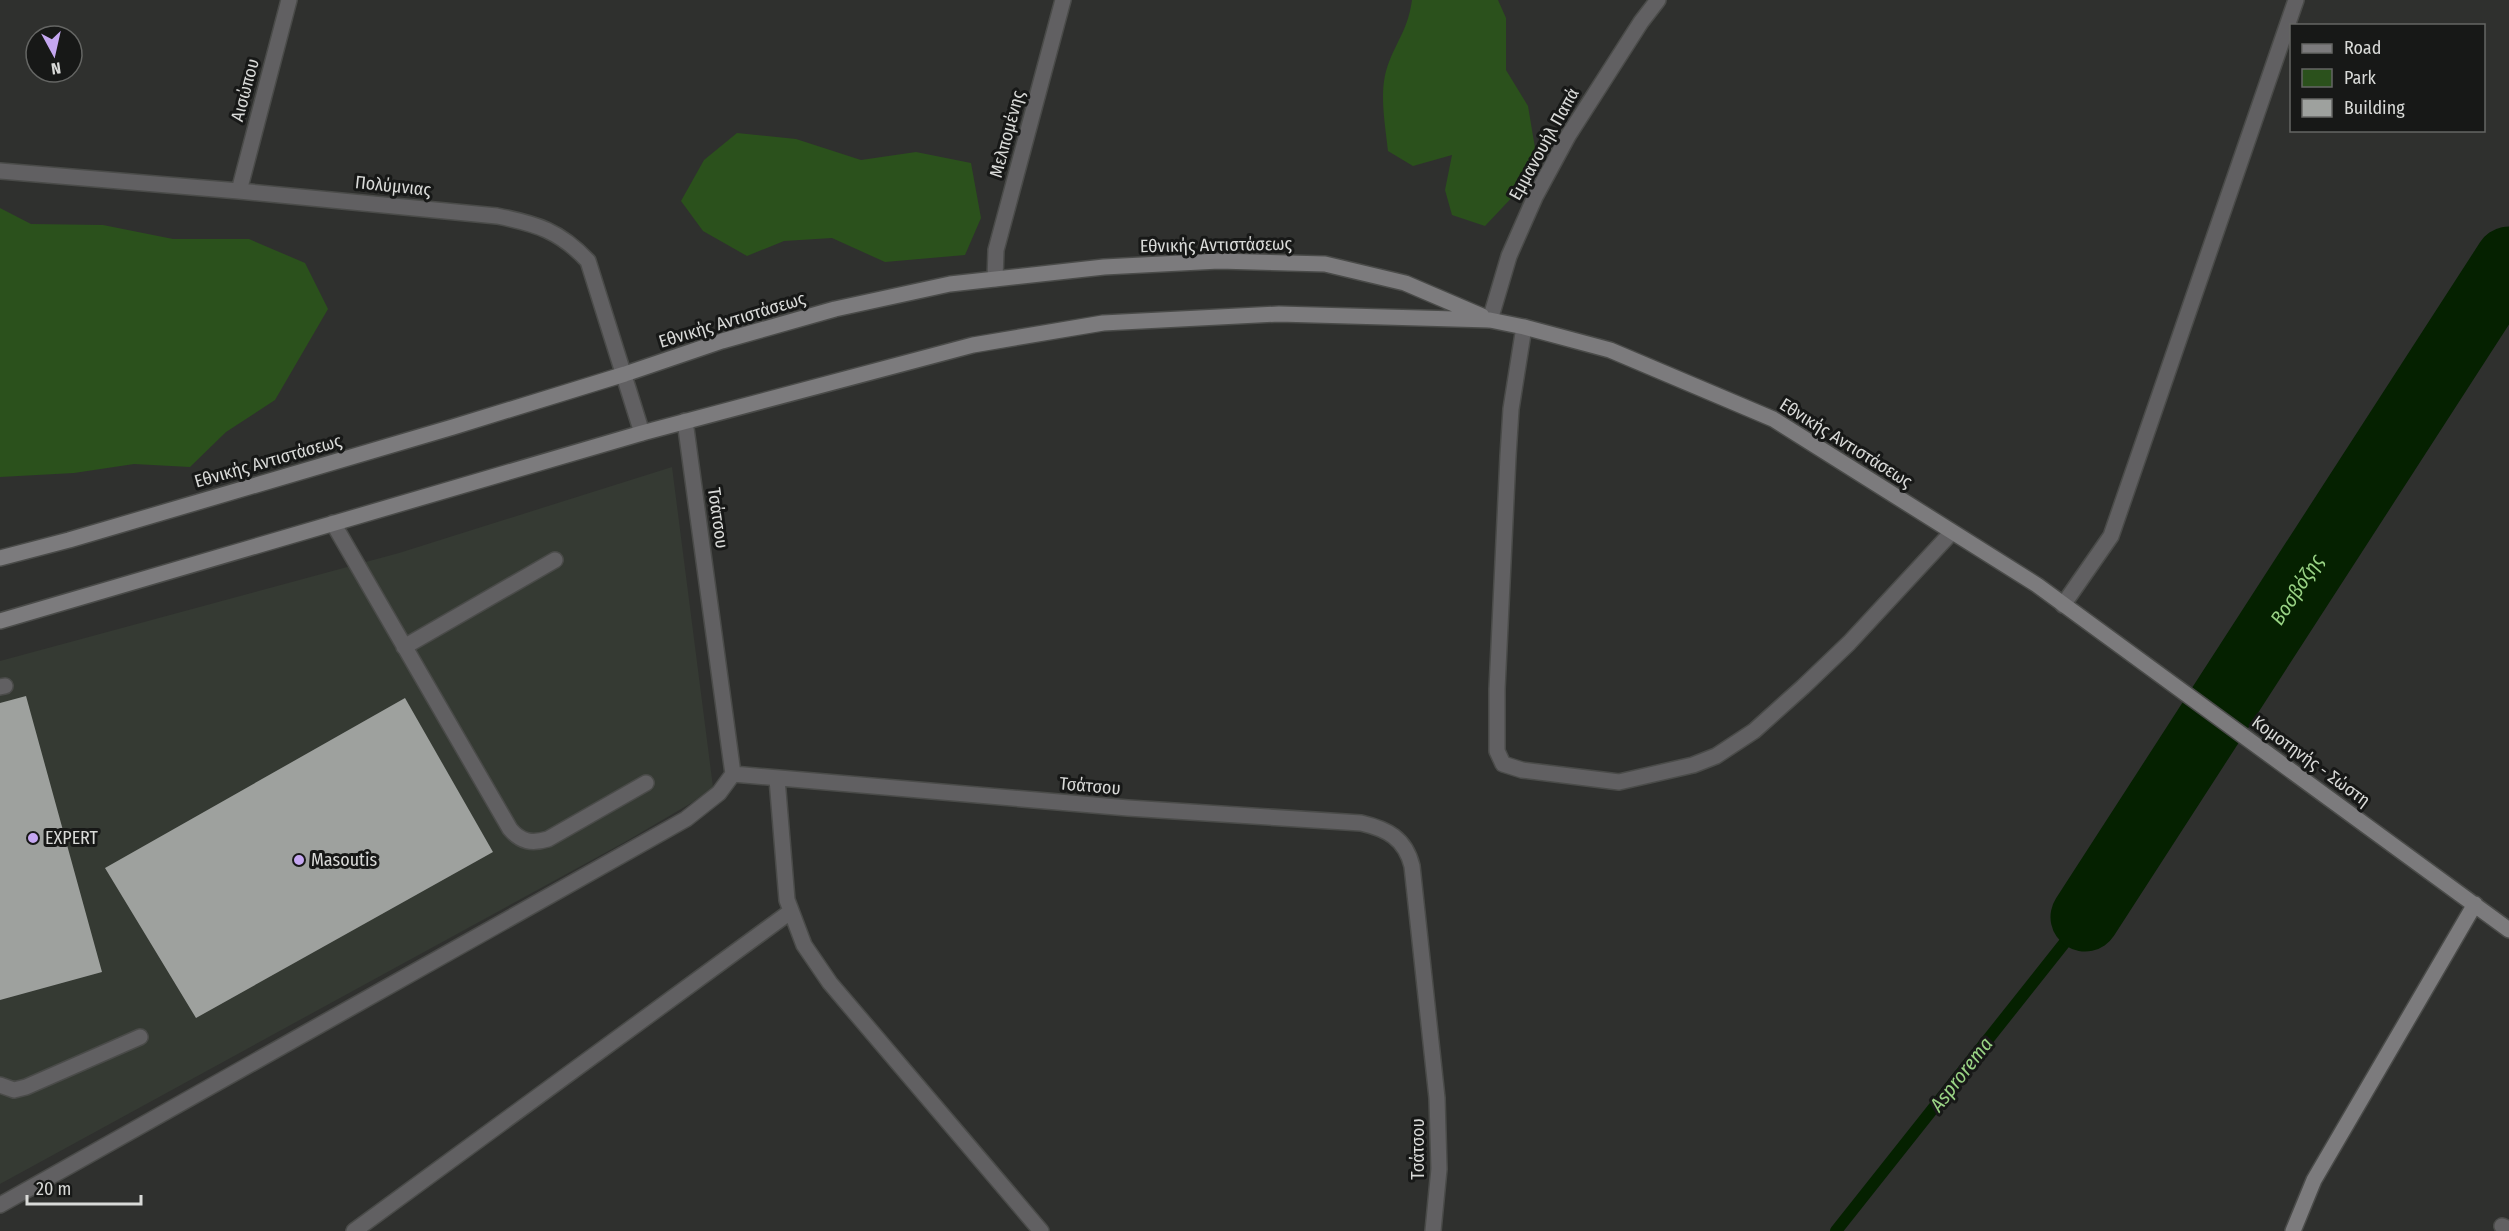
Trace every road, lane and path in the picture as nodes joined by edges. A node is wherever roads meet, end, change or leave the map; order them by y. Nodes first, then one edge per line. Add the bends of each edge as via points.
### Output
1 (289, 0) edge
2 (1063, 0) edge
3 (1658, 0) edge
4 (2296, 0) edge
5 (0, 171) edge
6 (238, 191) junction
7 (995, 279) junction
8 (1490, 320) junction
9 (1524, 327) junction
10 (625, 374) junction
11 (686, 422) junction
12 (642, 433) junction
13 (333, 523) junction
14 (1952, 532) junction
15 (0, 558) edge
16 (555, 560) dead end
17 (2063, 604) junction
18 (0, 621) edge
19 (2090, 624) joint
20 (404, 647) junction
21 (733, 774) junction
22 (777, 779) junction
23 (646, 783) dead end
24 (2475, 904) junction
25 (790, 912) junction
26 (2509, 930) edge
27 (140, 1037) dead end
28 (0, 1085) edge
29 (0, 1205) edge
30 (354, 1231) edge
31 (1041, 1231) edge
32 (1433, 1231) edge
33 (2292, 1231) edge

1 - 6 street, Αισώπου
2 - 7 street, Μελπομένης via 996,250
3 - 8 street, Εμμανουήλ Παπά via 1568,136 1534,197 1509,256
4 - 17 street via 2111,536
5 - 6 street, Πολύμνιας
6 - 10 street, Πολύμνιας via 497,216 552,230 573,244 588,261
7 - 8 main road, Εθνικής Αντιστάσεως via 1104,267 1219,261 1325,264 1405,283
7 - 10 main road, Εθνικής Αντιστάσεως via 950,284 835,309
8 - 9 main road, Εθνικής Αντιστάσεως
8 - 11 main road, Εθνικής Αντιστάσεως via 1279,314 1103,322 973,345
9 - 14 main road, Εθνικής Αντιστάσεως via 1610,350 1773,419
9 - 14 street via 1508,456 1497,689 1497,751 1503,764 1522,770 1619,782 1716,756 1754,731 1803,687
10 - 12 street, Πολύμνιας
10 - 15 main road, Εθνικής Αντιστάσεως
11 - 12 main road, Εθνικής Αντιστάσεως
11 - 21 street, Τσάτσου
12 - 13 main road, Εθνικής Αντιστάσεως
13 - 18 main road, Εθνικής Αντιστάσεως
13 - 20 street
14 - 17 main road, Εθνικής Αντιστάσεως
16 - 20 street
17 - 19 main road, Εθνικής Αντιστάσεως
19 - 24 main road, Κομοτηνής - Σώστη
20 - 23 street via 516,837 538,843 548,839
21 - 22 street, Τσάτσου
21 - 29 street via 719,794 686,819
22 - 25 street
22 - 32 street, Τσάτσου via 1361,823 1393,834 1405,847 1412,866 1437,1098 1438,1169
24 - 26 main road, Κομοτηνής - Σώστη
24 - 33 main road via 2314,1180
25 - 30 street
25 - 31 street via 804,945 830,983
27 - 28 street via 26,1087 14,1090

